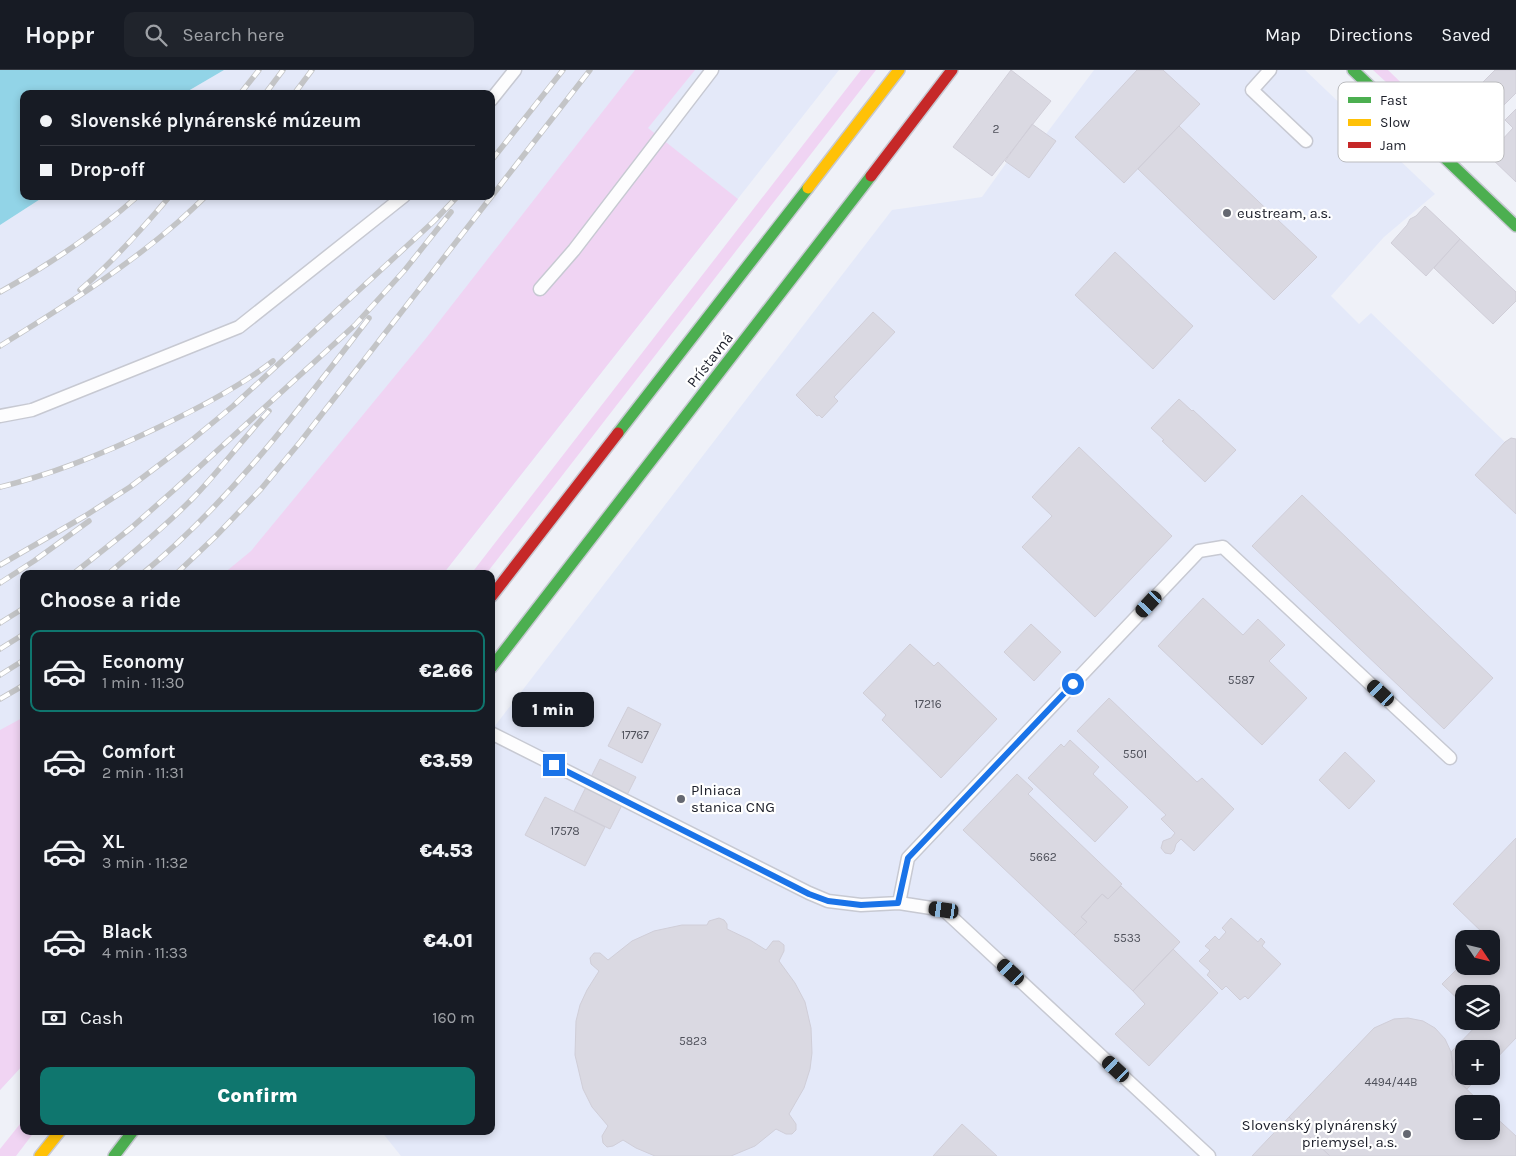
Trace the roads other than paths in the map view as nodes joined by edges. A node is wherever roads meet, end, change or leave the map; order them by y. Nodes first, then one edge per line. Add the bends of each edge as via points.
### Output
1 (515, 70) edge
2 (712, 70) edge
3 (899, 70) edge
4 (952, 70) edge
5 (1270, 70) edge
6 (1353, 70) edge
7 (1366, 82) edge
8 (495, 95) edge
9 (1306, 141) dead end
10 (1449, 162) edge
11 (399, 200) edge
12 (1516, 226) edge
13 (540, 289) dead end
14 (0, 416) edge
15 (495, 592) edge
16 (495, 663) edge
17 (495, 735) edge
18 (1450, 758) dead end
19 (898, 903) junction
20 (57, 1135) edge
21 (130, 1135) edge
22 (40, 1156) edge
23 (114, 1156) edge
24 (1209, 1156) edge

1 - 8 lane
2 - 13 lane via 574,250
3 - 15 main road, Prístavná
4 - 16 main road, Prístavná
5 - 9 lane via 1252,90
6 - 7 main road
10 - 12 main road
11 - 14 lane via 239,326 32,410
17 - 19 lane via 809,894 828,901 861,905
18 - 19 lane via 1223,547 1199,551 908,858
19 - 24 lane via 944,910
20 - 22 main road
21 - 23 main road

